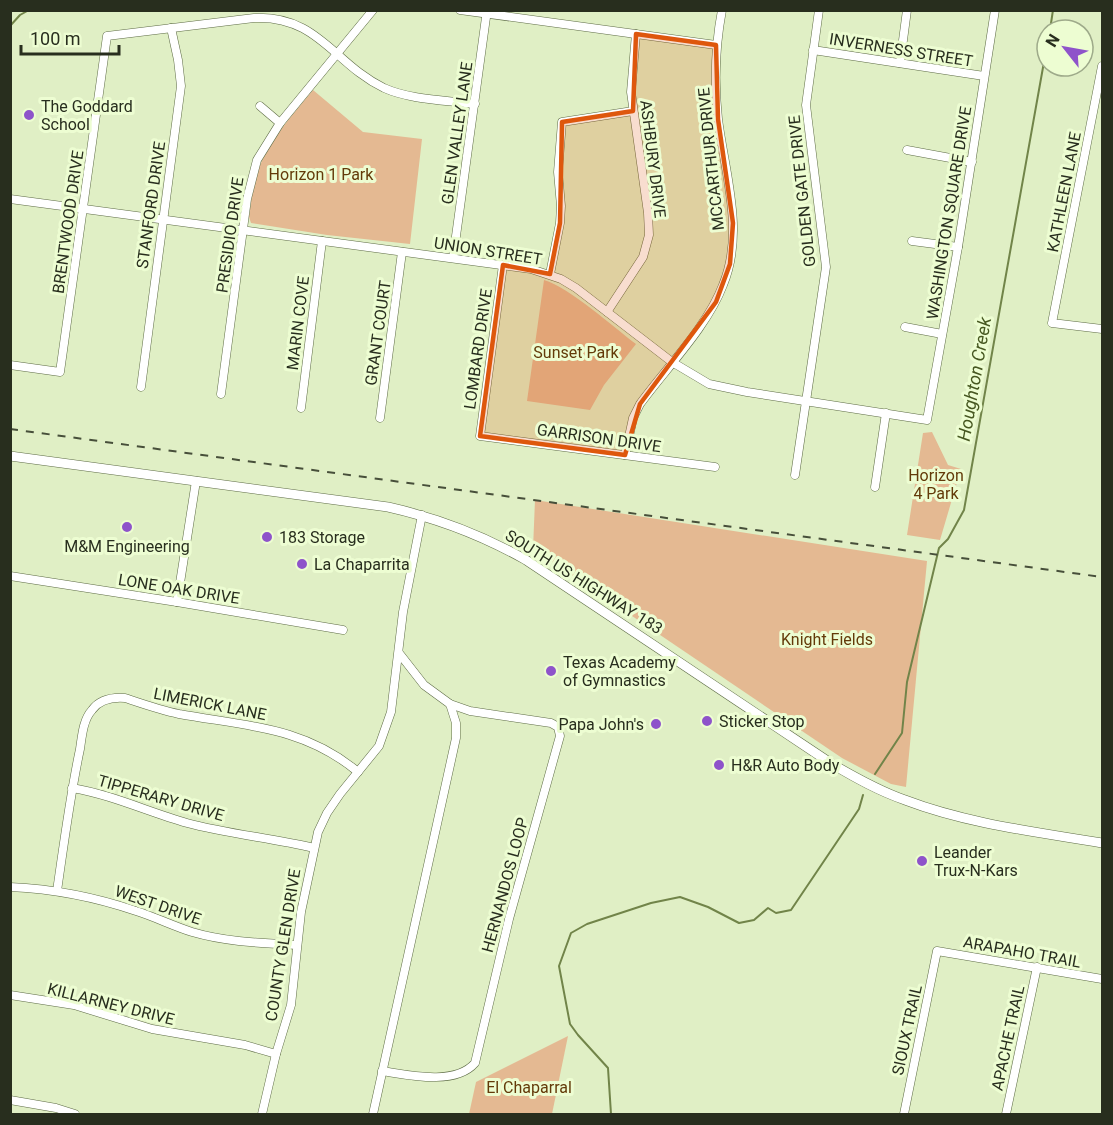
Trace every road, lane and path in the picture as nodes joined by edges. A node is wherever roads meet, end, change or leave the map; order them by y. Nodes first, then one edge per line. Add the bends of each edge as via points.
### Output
1 (373, 10) edge
2 (460, 10) edge
3 (722, 10) edge
4 (819, 10) edge
5 (907, 10) edge
6 (995, 10) edge
7 (486, 12) edge
8 (171, 28) junction
9 (636, 34) junction
10 (717, 45) junction
11 (813, 50) junction
12 (337, 53) junction
13 (900, 63) junction
14 (1102, 66) edge
15 (984, 76) junction
16 (475, 104) junction
17 (260, 106) dead end
18 (633, 111) junction
19 (280, 123) junction
20 (907, 150) dead end
21 (972, 162) junction
22 (10, 199) edge
23 (84, 209) junction
24 (163, 219) junction
25 (243, 230) junction
26 (322, 241) junction
27 (912, 241) dead end
28 (958, 247) junction
29 (402, 252) junction
30 (453, 258) junction
31 (503, 265) junction
32 (550, 274) junction
33 (607, 312) junction
34 (905, 327) dead end
35 (1102, 329) edge
36 (942, 334) junction
37 (672, 362) junction
38 (10, 365) edge
39 (141, 387) dead end
40 (221, 394) dead end
41 (806, 401) junction
42 (301, 408) dead end
43 (886, 413) junction
44 (380, 418) dead end
45 (927, 420) joint
46 (480, 436) joint
47 (625, 455) junction
48 (10, 456) edge
49 (715, 467) dead end
50 (795, 475) dead end
51 (196, 481) junction
52 (874, 487) dead end
53 (422, 515) junction
54 (10, 576) edge
55 (177, 602) junction
56 (343, 630) dead end
57 (398, 653) junction
58 (450, 704) junction
59 (358, 772) junction
60 (72, 788) junction
61 (1102, 843) edge
62 (314, 848) junction
63 (10, 887) edge
64 (57, 891) junction
65 (297, 945) junction
66 (937, 951) joint
67 (1037, 967) junction
68 (1102, 979) edge
69 (10, 995) edge
70 (276, 1054) junction
71 (382, 1071) junction
72 (10, 1100) edge
73 (75, 1114) edge
74 (262, 1114) edge
75 (373, 1114) edge
76 (904, 1114) edge
77 (1006, 1114) edge

1 - 12 street, PRESIDIO DRIVE
2 - 7 street
3 - 10 street, MCCARTHUR DRIVE
4 - 11 street, GOLDEN GATE DRIVE
5 - 13 street
6 - 15 street, WASHINGTON SQUARE DRIVE
7 - 9 street
7 - 16 street, GLEN VALLEY LANE
8 - 12 street, BRENTWOOD DRIVE via 269,18 298,25
8 - 23 street, BRENTWOOD DRIVE via 107,36
8 - 24 street, STANFORD DRIVE via 181,86
9 - 10 street
9 - 18 street, ASHBURY DRIVE via 631,78
10 - 37 street, MCCARTHUR DRIVE via 718,119 733,243 716,302
11 - 13 street, INVERNESS STREET
11 - 41 street, GOLDEN GATE DRIVE via 806,105 825,267
12 - 16 street, BRENTWOOD DRIVE via 369,79 395,92
12 - 19 street, PRESIDIO DRIVE
13 - 15 street, INVERNESS STREET
14 - 35 street, KATHLEEN LANE via 1052,323
15 - 21 street, WASHINGTON SQUARE DRIVE
16 - 30 street, GLEN VALLEY LANE
17 - 19 street
18 - 32 street via 562,122 558,172 560,223
18 - 33 street, ASHBURY DRIVE via 649,235 643,257
19 - 25 street, PRESIDIO DRIVE via 252,174
20 - 21 street
21 - 28 street, WASHINGTON SQUARE DRIVE
22 - 23 street, UNION STREET
23 - 24 street, UNION STREET
23 - 38 street, BRENTWOOD DRIVE via 60,372
24 - 25 street, UNION STREET
24 - 39 street, STANFORD DRIVE
25 - 26 street, UNION STREET
25 - 40 street, PRESIDIO DRIVE
26 - 29 street, UNION STREET
26 - 42 street, MARIN COVE
27 - 28 street
28 - 36 street, WASHINGTON SQUARE DRIVE
29 - 30 street, UNION STREET
29 - 44 street, GRANT COURT
30 - 31 street, UNION STREET
31 - 32 street, UNION STREET
31 - 46 street, LOMBARD DRIVE
32 - 33 street, UNION STREET
33 - 37 street, UNION STREET
34 - 36 street
36 - 45 street, WASHINGTON SQUARE DRIVE
37 - 41 street, UNION STREET via 710,384
37 - 47 street, MCCARTHUR DRIVE via 637,411
41 - 43 street, UNION STREET
41 - 50 street, GOLDEN GATE DRIVE
43 - 45 street, UNION STREET
43 - 52 street
46 - 47 street, GARRISON DRIVE
47 - 49 street, GARRISON DRIVE
48 - 51 main road, SOUTH US HIGHWAY 183
51 - 53 main road, SOUTH US HIGHWAY 183
51 - 55 street
53 - 57 street, COUNTY GLEN DRIVE
53 - 61 main road, SOUTH US HIGHWAY 183 via 489,540 526,560 867,784 957,816
54 - 55 street, LONE OAK DRIVE
55 - 56 street, LONE OAK DRIVE
57 - 58 street, HERNANDOS LOOP via 424,685
57 - 59 street, COUNTY GLEN DRIVE via 386,729 374,753
58 - 71 street via 456,723 455,745
58 - 71 street, HERNANDOS LOOP via 470,711 551,723 558,727 560,735 509,919 475,1063 463,1072 436,1077
59 - 60 street, LIMERICK LANE via 323,748 289,734 176,713 117,697 98,704 89,714
59 - 62 street, COUNTY GLEN DRIVE via 327,813
60 - 62 street, TIPPERARY DRIVE via 209,829
60 - 64 street, LIMERICK LANE
62 - 65 street, COUNTY GLEN DRIVE
63 - 64 street, WEST DRIVE
64 - 65 street, WEST DRIVE via 109,902 215,938
65 - 70 street, COUNTY GLEN DRIVE via 291,1005
66 - 67 street, ARAPAHO TRAIL
66 - 76 street, SIOUX TRAIL
67 - 68 street, ARAPAHO TRAIL
67 - 77 street, APACHE TRAIL
69 - 70 street, KILLARNEY DRIVE via 74,1005 152,1029
70 - 74 street, COUNTY GLEN DRIVE
71 - 75 street
72 - 73 street

